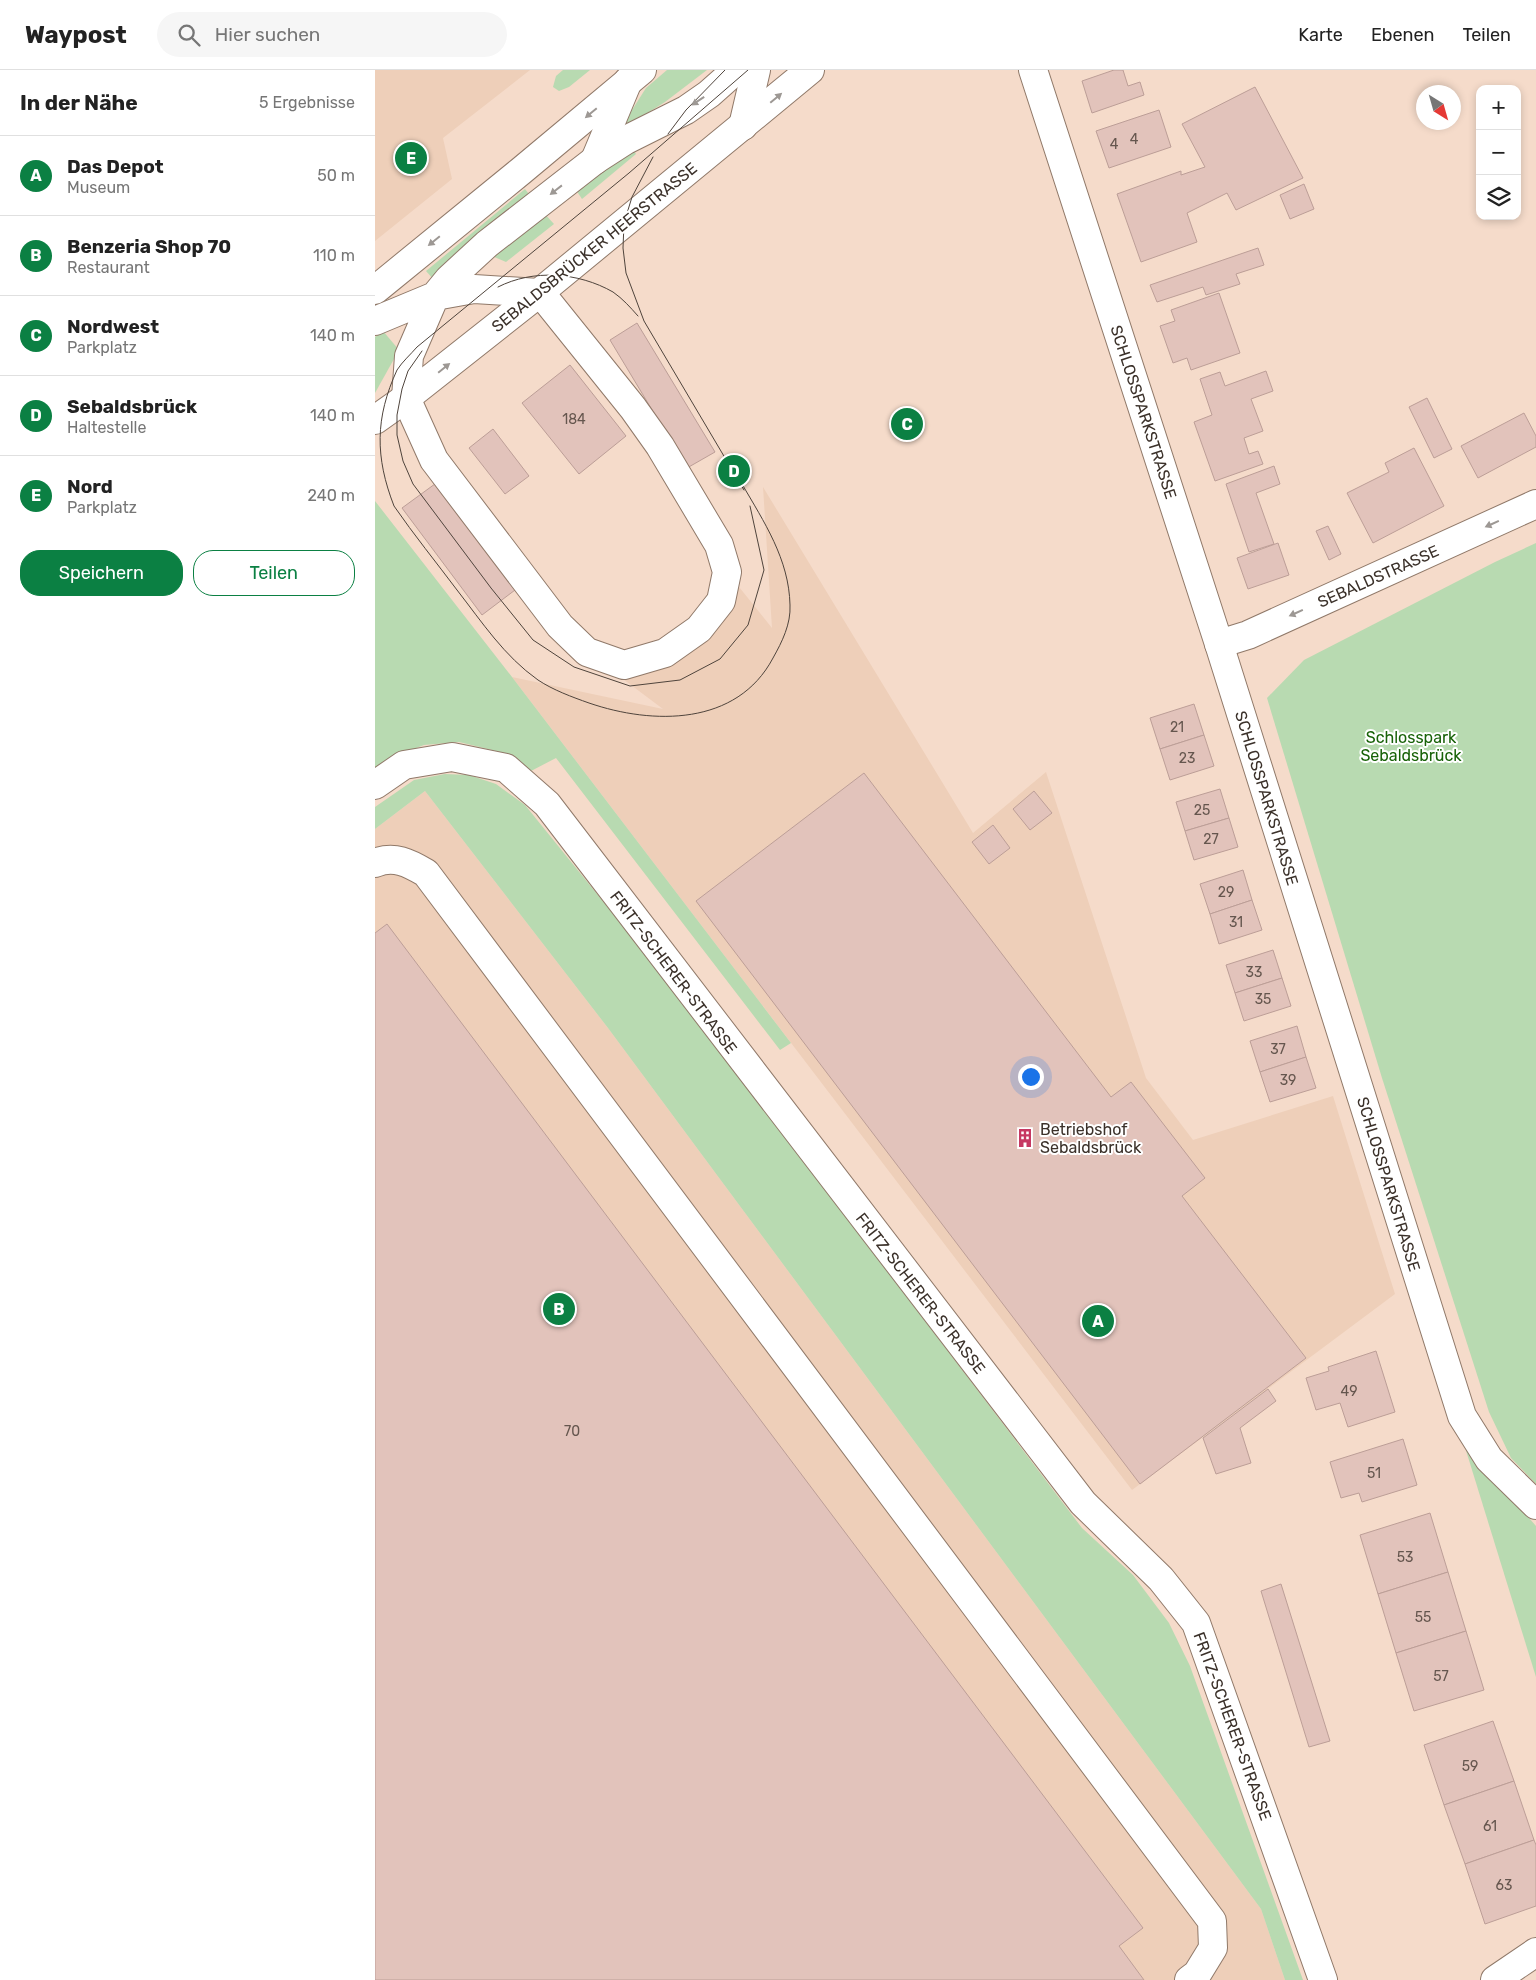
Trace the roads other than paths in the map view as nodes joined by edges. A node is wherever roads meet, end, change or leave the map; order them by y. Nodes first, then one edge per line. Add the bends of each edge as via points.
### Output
1 (735, 70) edge
2 (756, 70) edge
3 (810, 70) edge
4 (1033, 70) edge
5 (635, 76) edge
6 (743, 126) junction
7 (595, 160) junction
8 (375, 290) edge
9 (539, 293) junction
10 (435, 296) junction
11 (375, 321) edge
12 (406, 398) junction
13 (375, 420) edge
14 (1536, 504) edge
15 (1219, 644) junction
16 (375, 785) edge
17 (375, 863) edge
18 (1536, 1505) edge
19 (1536, 1952) edge
20 (1189, 1980) edge
21 (1323, 1980) edge
22 (1495, 1980) edge

1 -> 7 street via 686,110 626,140
2 - 6 street
6 -> 3 street, SEBALDSBRÜCKER HEERSTRASSE
4 - 15 street, SCHLOSSPARKSTRASSE
5 - 7 street
5 -> 8 street
6 - 9 street, SEBALDSBRÜCKER HEERSTRASSE
7 -> 10 street via 487,244
9 - 10 street via 474,289
12 -> 9 street, SEBALDSBRÜCKER HEERSTRASSE
9 - 12 street via 633,408 660,446 719,545 727,572 721,601 699,629 665,653 624,665 587,652 560,626 434,460
10 - 11 street
10 - 12 street via 409,356
12 - 13 street, SEBALDSBRÜCKER HEERSTRASSE
14 -> 15 street, SEBALDSTRASSE via 1248,635
15 - 18 street, SCHLOSSPARKSTRASSE via 1462,1416 1489,1459
16 - 21 street, FRITZ-SCHERER-STRASSE via 404,765 453,757 506,768 547,804 1083,1503 1161,1579 1196,1623
17 - 20 street via 383,859 405,861 425,873 1212,1921 1213,1948 1197,1974
19 - 22 street

